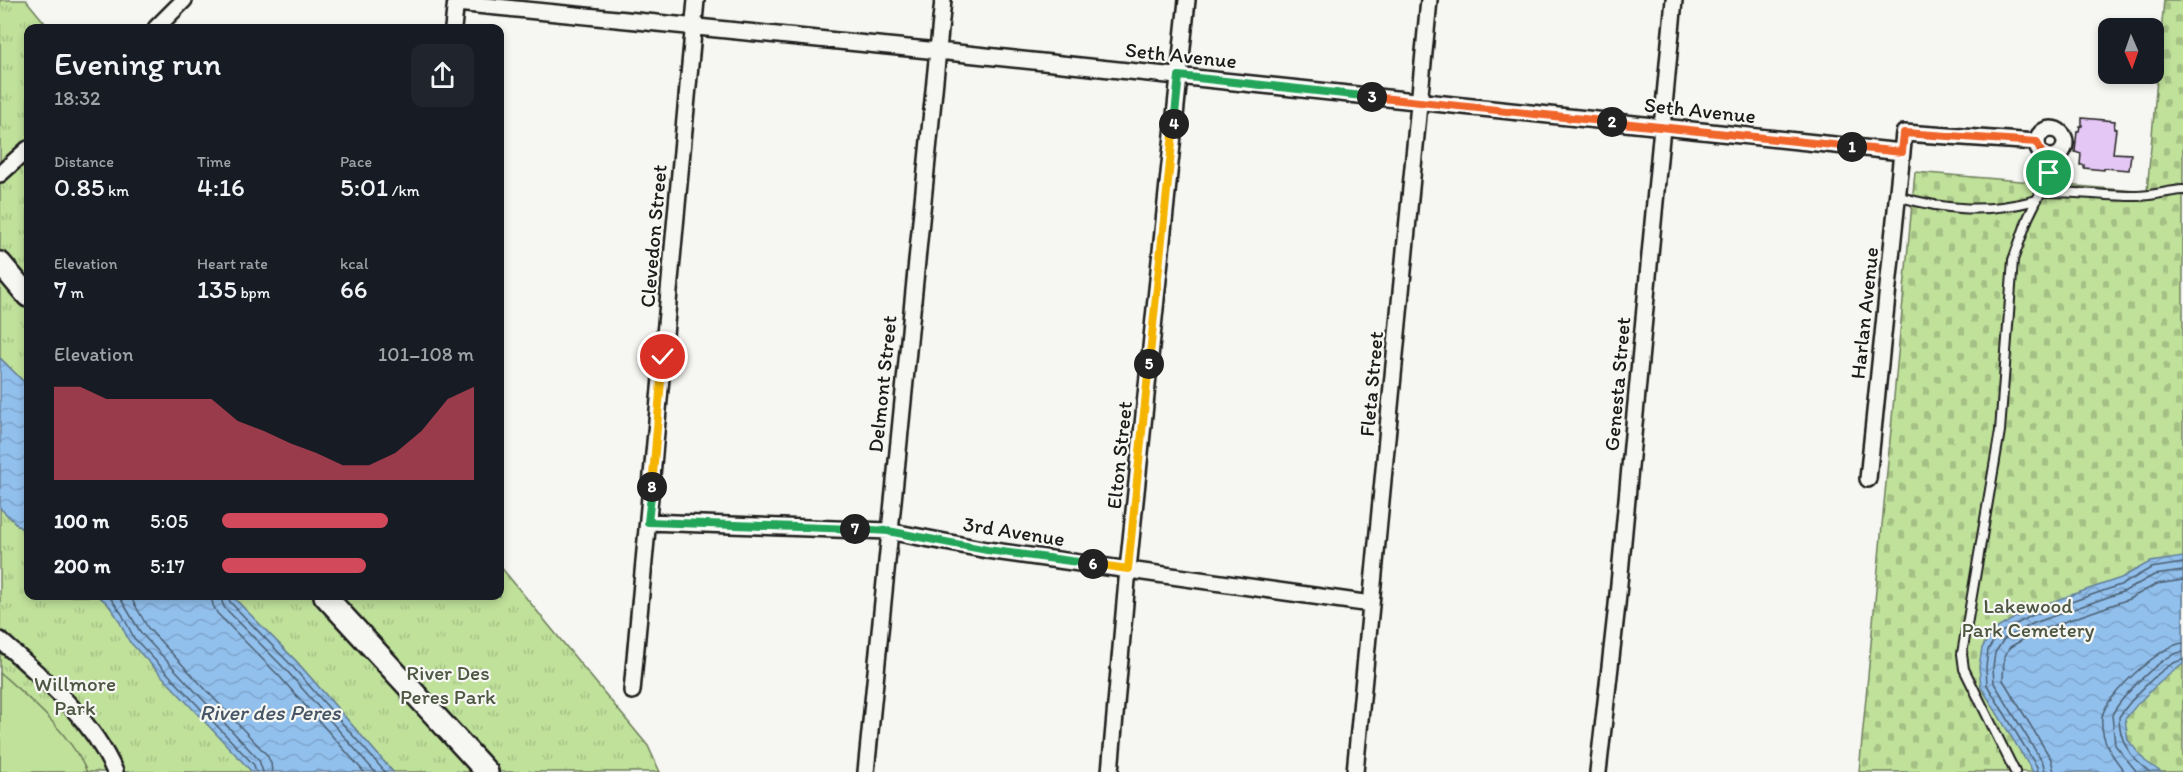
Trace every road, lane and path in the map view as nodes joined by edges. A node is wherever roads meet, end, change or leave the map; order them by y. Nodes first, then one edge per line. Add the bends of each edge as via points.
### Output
1 (184, 0) edge
2 (696, 0) edge
3 (943, 0) edge
4 (1187, 0) edge
5 (1429, 0) edge
6 (1674, 0) edge
7 (456, 2) edge
8 (160, 24) edge
9 (453, 24) edge
10 (693, 28) junction
11 (938, 51) junction
12 (1179, 76) junction
13 (1419, 102) junction
14 (1662, 127) junction
15 (2037, 142) junction
16 (1902, 152) junction
17 (24, 153) edge
18 (2050, 157) junction
19 (0, 174) edge
20 (2183, 190) edge
21 (2042, 192) junction
22 (1897, 196) junction
23 (2037, 200) junction
24 (0, 263) edge
25 (24, 291) edge
26 (1868, 478) dead end
27 (648, 522) junction
28 (888, 531) junction
29 (1128, 569) junction
30 (329, 600) edge
31 (1371, 604) junction
32 (0, 639) edge
33 (632, 690) dead end
34 (115, 772) edge
35 (487, 772) edge
36 (866, 772) edge
37 (1110, 772) edge
38 (1355, 772) edge
39 (1598, 772) edge
40 (2014, 772) edge

1 - 8 street
2 - 10 street, Clevedon Street
3 - 11 street, Delmont Street
4 - 12 street, Elton Street
5 - 13 street, Fleta Street
6 - 14 street, Genesta Street
7 - 9 street
7 - 10 street, Seth Avenue
10 - 11 street, Seth Avenue
10 - 27 street, Clevedon Street
11 - 12 street, Seth Avenue
11 - 28 street, Delmont Street
12 - 13 street, Seth Avenue
12 - 29 street, Elton Street
13 - 14 street, Seth Avenue
13 - 31 street, Fleta Street
14 - 16 street, Seth Avenue
14 - 39 street, Genesta Street
15 - 16 street via 1904,133
15 - 18 street via 2042,154
15 - 18 street via 2045,131 2054,130 2062,135 2064,148 2059,155
16 - 22 street, Harlan Avenue
17 - 19 street
18 - 21 lane
20 - 21 lane via 2134,196
21 - 23 lane
22 - 23 lane via 1924,204 1981,210
22 - 26 street, Harlan Avenue
23 - 40 lane via 2013,260 2000,431 1962,654 1964,669
24 - 25 main road
27 - 28 street, 3rd Avenue
27 - 33 street, Clevedon Street
28 - 29 street, 3rd Avenue via 987,550
28 - 36 street, Delmont Street
29 - 31 street, 3rd Avenue
29 - 37 street, Elton Street
30 - 35 main road
31 - 38 street, Fleta Street
32 - 34 street via 80,715

